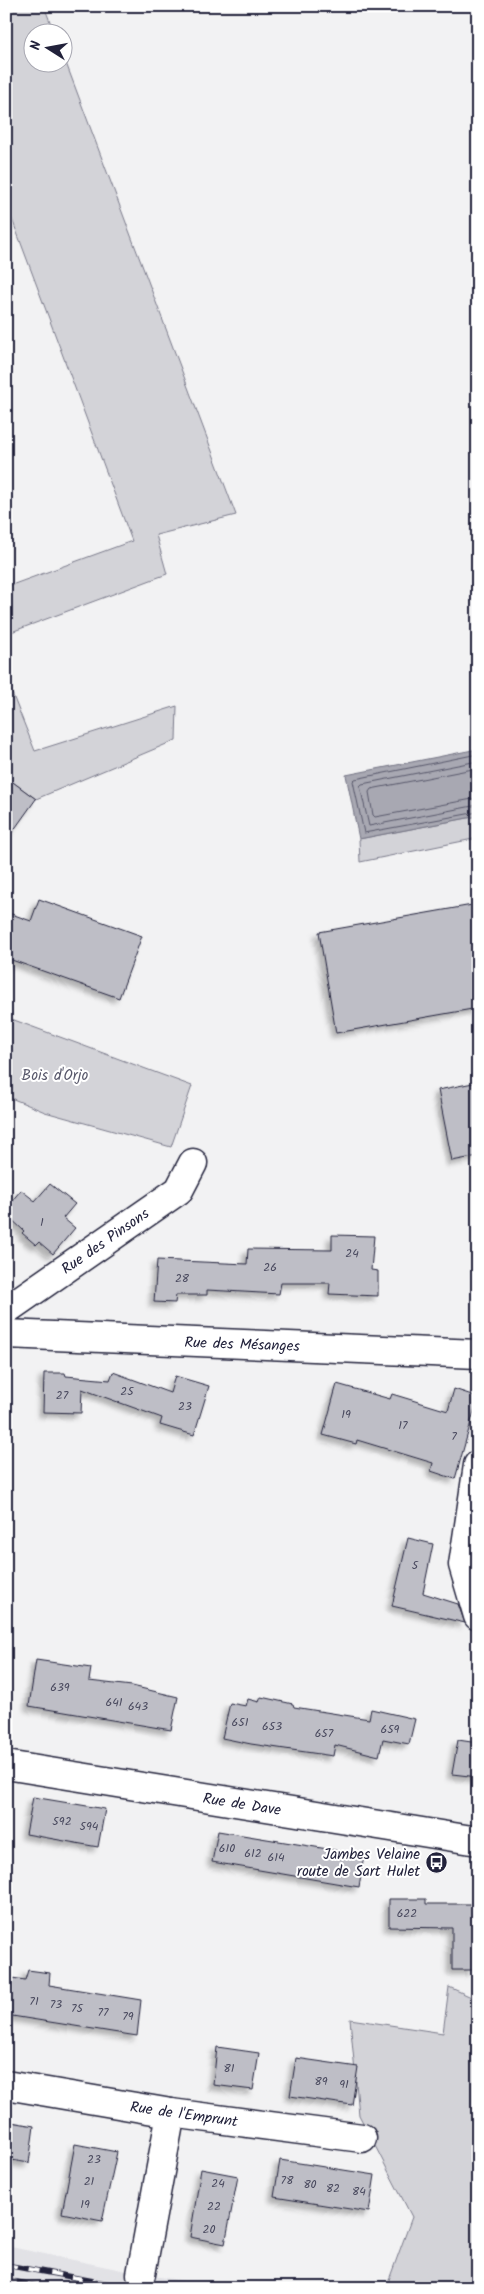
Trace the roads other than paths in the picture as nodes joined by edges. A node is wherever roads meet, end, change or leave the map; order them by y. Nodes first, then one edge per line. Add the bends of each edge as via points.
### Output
1 (193, 1163) dead end
2 (6, 1310) edge
3 (6, 1334) edge
4 (478, 1354) edge
5 (478, 1465) edge
6 (478, 1616) edge
7 (6, 1765) edge
8 (478, 1841) edge
9 (6, 2085) edge
10 (171, 2113) junction
11 (362, 2138) dead end
12 (141, 2274) dead end

1 - 2 street, Rue des Pinsons via 179,1190
3 - 4 street, Rue des Mésanges
5 - 6 street via 463,1565
7 - 8 street, Rue de Dave
9 - 10 street, Rue de l'Emprunt
10 - 11 street, Rue de l'Emprunt
10 - 12 street

